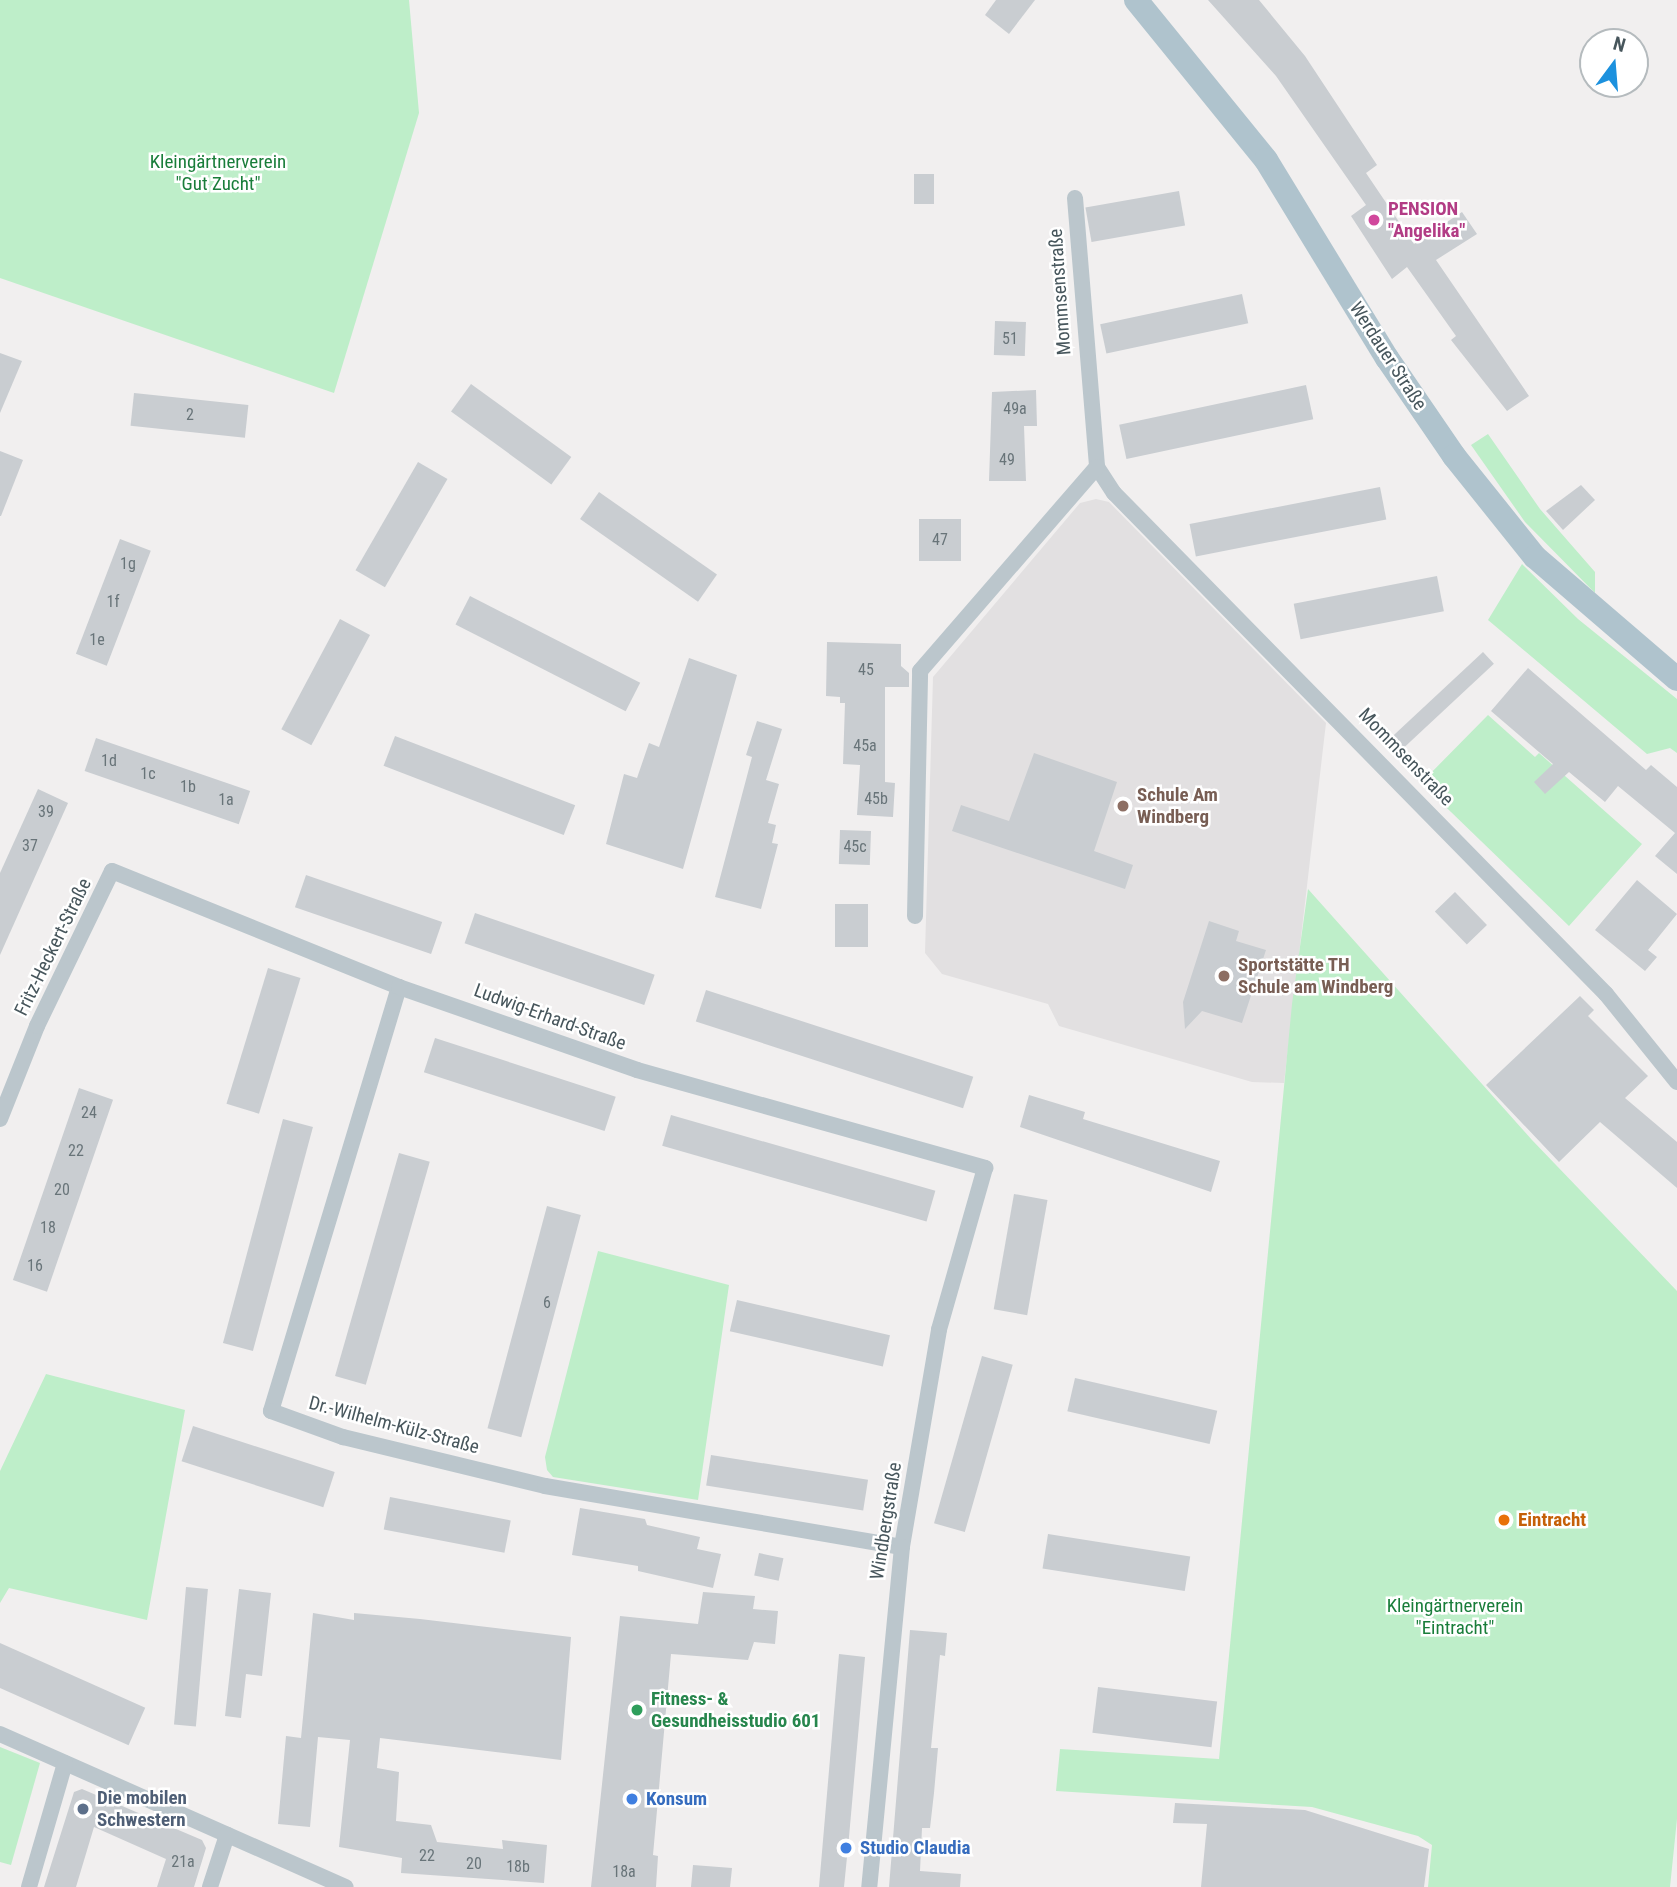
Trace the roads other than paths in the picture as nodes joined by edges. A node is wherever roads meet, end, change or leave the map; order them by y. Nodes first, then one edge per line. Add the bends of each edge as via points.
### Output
1 (1136, 0) edge
2 (1075, 198) dead end
3 (1097, 467) junction
4 (1677, 679) edge
5 (112, 871) joint
6 (915, 916) dead end
7 (399, 987) junction
8 (1677, 1082) edge
9 (0, 1119) edge
10 (985, 1168) joint
11 (902, 1547) junction
12 (0, 1734) edge
13 (65, 1763) junction
14 (227, 1835) junction
15 (29, 1887) edge
16 (210, 1887) edge
17 (346, 1887) edge
18 (869, 1887) edge

1 - 4 main road, Werdauer Straße via 1265,160 1387,358 1454,456 1526,547
2 - 3 street, Mommsenstraße
3 - 6 street via 920,671
3 - 8 street, Mommsenstraße via 1114,493 1606,994
5 - 7 street, Ludwig-Erhard-Straße
5 - 9 street, Fritz-Heckert-Straße via 37,1026
7 - 10 street, Ludwig-Erhard-Straße via 637,1070
7 - 11 street, Dr.-Wilhelm-Külz-Straße via 271,1411 344,1437 545,1486
10 - 11 street, Windbergstraße via 939,1330
11 - 18 street, Windbergstraße
12 - 13 street
13 - 14 street
13 - 15 street
14 - 16 street
14 - 17 street

